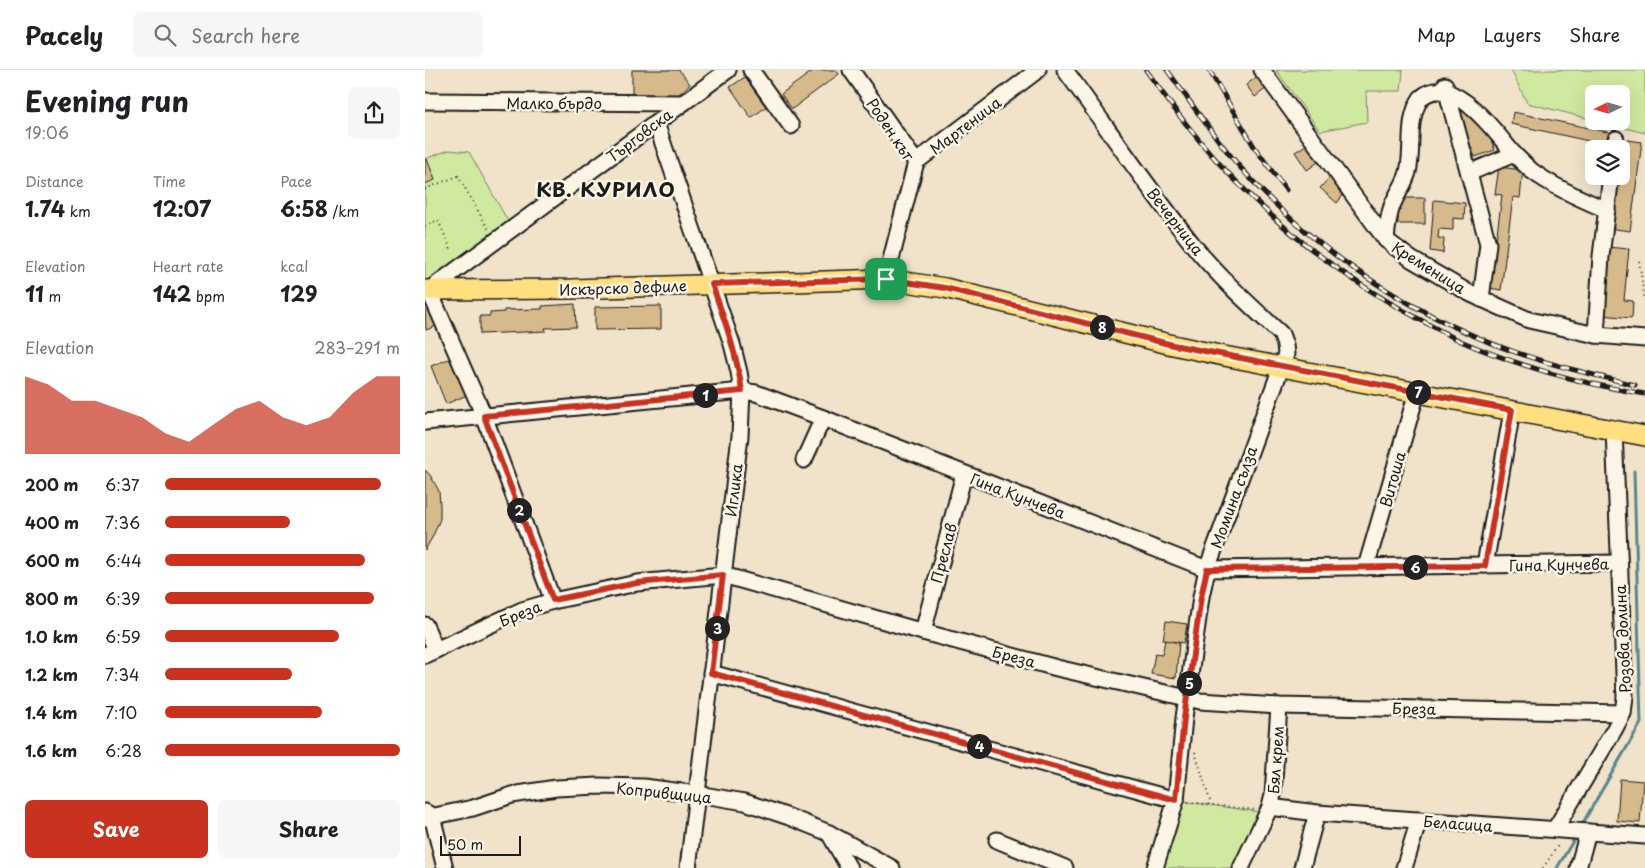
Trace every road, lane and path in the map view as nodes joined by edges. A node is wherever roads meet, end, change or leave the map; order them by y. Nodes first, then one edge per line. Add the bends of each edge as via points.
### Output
1 (728, 70) edge
2 (751, 70) edge
3 (851, 70) edge
4 (1038, 70) edge
5 (1065, 70) edge
6 (1262, 70) edge
7 (1445, 85) junction
8 (425, 101) edge
9 (682, 103) junction
10 (657, 123) junction
11 (791, 126) dead end
12 (1514, 154) junction
13 (916, 162) junction
14 (1469, 173) junction
15 (1610, 185) edge
16 (425, 189) edge
17 (1607, 210) junction
18 (425, 226) edge
19 (496, 240) junction
20 (1386, 240) junction
21 (452, 252) dead end
22 (1639, 261) dead end
23 (886, 279) junction
24 (712, 284) junction
25 (427, 290) edge
26 (1481, 299) junction
27 (1645, 301) edge
28 (1596, 335) junction
29 (1645, 339) edge
30 (1282, 365) junction
31 (742, 391) junction
32 (1417, 392) junction
33 (1512, 410) junction
34 (484, 416) junction
35 (823, 418) junction
36 (425, 422) edge
37 (1613, 430) junction
38 (1645, 436) edge
39 (804, 460) dead end
40 (964, 474) junction
41 (1619, 563) junction
42 (1485, 566) junction
43 (1367, 567) junction
44 (1207, 569) junction
45 (723, 575) junction
46 (553, 600) junction
47 (425, 625) edge
48 (923, 632) junction
49 (431, 653) edge
50 (711, 673) junction
51 (1187, 698) junction
52 (1279, 706) junction
53 (1623, 713) junction
54 (1195, 752) dead end
55 (697, 794) junction
56 (1176, 800) junction
57 (1211, 804) junction
58 (1269, 810) junction
59 (1317, 813) junction
60 (427, 816) edge
61 (1419, 820) junction
62 (1560, 830) junction
63 (1587, 832) junction
64 (829, 833) junction
65 (1645, 836) edge
66 (997, 840) dead end
67 (844, 866) edge
68 (445, 868) edge
69 (688, 868) edge
70 (892, 868) edge
71 (1065, 868) edge
72 (1155, 868) edge
73 (1241, 868) edge
74 (1302, 868) edge
75 (1403, 868) edge
76 (1543, 868) edge
77 (1578, 868) edge

1 - 9 street, Търговска
2 - 11 street
3 - 13 street, Роден кът
4 - 13 street, Мартеница
5 - 30 street, Вечерница via 1198,252 1281,334 1286,354
6 - 20 street, Кременица
7 - 12 street via 1457,89 1470,100
7 - 14 street
7 - 20 street via 1433,88 1418,105 1413,120 1408,172 1392,206
8 - 9 street, Малко бърдо
9 - 10 street, Търговска
10 - 19 street, Търговска
10 - 24 street, Иглика
12 - 14 street
12 - 17 street via 1533,172
13 - 23 street, Роден кът
14 - 26 street via 1489,244
15 - 17 street
16 - 19 path via 458,176
17 - 28 street
18 - 21 path via 438,220
19 - 25 street, Търговска
20 - 26 street, Кременица via 1411,259
22 - 27 path
23 - 24 main road, Искърско дефиле
23 - 30 main road, Искърско дефиле via 945,288 1173,345
24 - 25 main road, Искърско дефиле
24 - 31 street, Иглика via 732,344
25 - 34 street
26 - 28 street, Кременица via 1529,320
28 - 29 street, Кременица
30 - 32 main road, Искърско дефиле
30 - 44 street, Момина сълза
31 - 34 street, Гина Кунчева
31 - 35 street, Гина Кунчева via 756,393
31 - 45 street, Иглика via 740,436
32 - 33 main road, Искърско дефиле
32 - 43 street, Витоша
33 - 37 main road, Искърско дефиле
33 - 42 street
34 - 36 street, Гина Кунчева
34 - 46 street
35 - 39 street
35 - 40 street, Гина Кунчева
37 - 38 main road, Искърско дефиле
37 - 41 street, Розова долина
40 - 44 street, Гина Кунчева
40 - 48 street, Преслав
41 - 42 street, Гина Кунчева
41 - 53 street, Розова долина
42 - 43 street, Гина Кунчева
43 - 44 street, Гина Кунчева
44 - 51 street, Момина сълза
45 - 46 street, Бреза via 637,583
45 - 48 street, Бреза
45 - 50 street, Иглика
46 - 49 street, Бреза via 522,610
47 - 49 street
48 - 51 street, Бреза
50 - 55 street, Иглика
50 - 56 street
51 - 52 street, Бреза via 1214,703
51 - 56 street, Момина сълза
52 - 53 street, Бреза
52 - 58 street, Бял крем via 1273,795
53 - 62 street, Розова долина
54 - 57 path
55 - 60 street, Копривщица via 644,787 556,788
55 - 64 street, Копривщица via 745,802
55 - 69 street, Иглика
56 - 57 path
56 - 72 street, Момина сълза
57 - 58 path
58 - 59 street, Беласица
58 - 73 street, Бял крем
59 - 61 street, Беласица
59 - 74 street
60 - 68 street
61 - 62 street, Беласица
61 - 75 street
62 - 63 street, Беласица
62 - 76 path via 1559,843
63 - 65 street, Беласица
63 - 77 street
64 - 67 street
64 - 70 street, Копривщица
66 - 71 street

